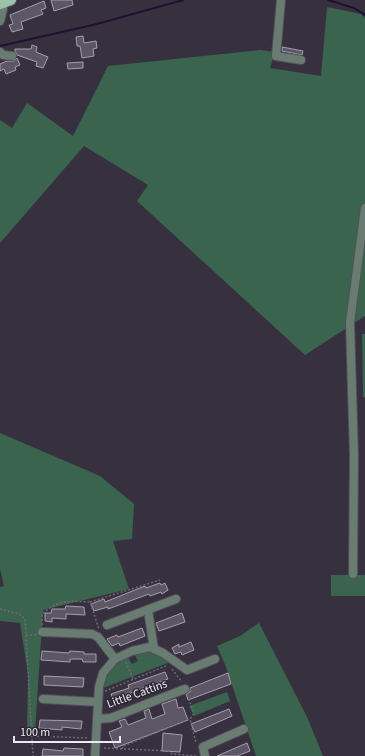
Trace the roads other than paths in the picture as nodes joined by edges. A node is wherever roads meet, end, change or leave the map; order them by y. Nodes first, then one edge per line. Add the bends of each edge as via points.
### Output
1 (281, 0) edge
2 (5, 2) edge
3 (0, 19) edge
4 (0, 52) edge
5 (12, 56) dead end
6 (301, 60) dead end
7 (365, 208) edge
8 (354, 574) dead end
9 (176, 599) dead end
10 (148, 610) junction
11 (107, 625) dead end
12 (42, 633) road end
13 (154, 649) junction
14 (119, 657) junction
15 (215, 659) dead end
16 (185, 689) road end
17 (98, 698) junction
18 (43, 699) dead end
19 (97, 719) junction
20 (244, 729) dead end
21 (95, 752) edge
22 (205, 756) edge

1 - 6 street via 276,56
2 - 3 street
4 - 5 street
7 - 8 street via 350,323
9 - 10 street
10 - 11 street
10 - 13 street
12 - 14 street via 92,634
13 - 14 street via 150,647
13 - 15 street via 187,670
14 - 17 street, Little Cattins via 103,673
16 - 19 street, Little Cattins via 111,718
17 - 18 street
17 - 19 street, Little Cattins
19 - 21 street, Little Cattins
20 - 22 street via 202,746

